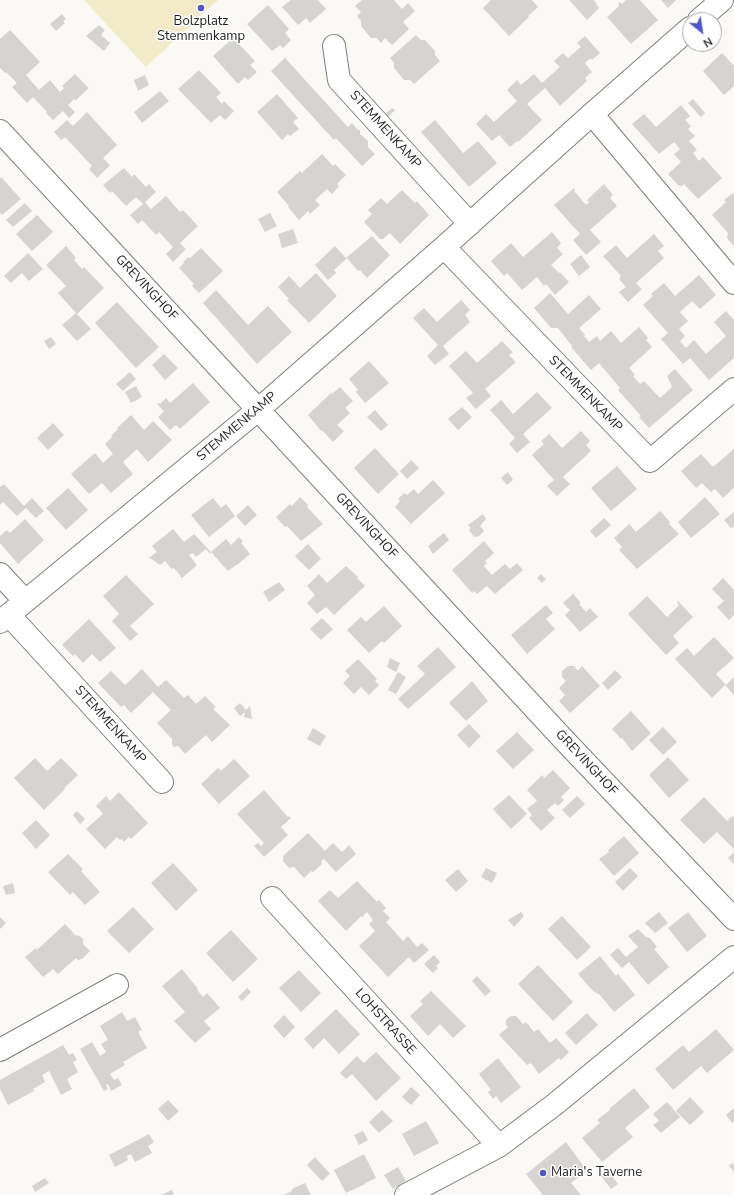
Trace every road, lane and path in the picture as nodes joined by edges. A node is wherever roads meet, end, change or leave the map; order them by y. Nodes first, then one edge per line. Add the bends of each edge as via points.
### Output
1 (722, 0) edge
2 (708, 12) edge
3 (682, 35) edge
4 (334, 46) dead end
5 (592, 114) junction
6 (0, 130) edge
7 (470, 224) junction
8 (444, 247) junction
9 (734, 283) edge
10 (734, 389) edge
11 (259, 409) junction
12 (0, 574) edge
13 (11, 613) edge
14 (162, 782) dead end
15 (272, 898) dead end
16 (734, 919) edge
17 (734, 956) edge
18 (117, 985) dead end
19 (0, 1050) edge
20 (499, 1146) junction
21 (406, 1195) edge

1 - 2 street
3 - 5 street, STEMMENKAMP
4 - 7 street, STEMMENKAMP via 338,80
5 - 7 street, STEMMENKAMP
5 - 9 street
6 - 11 street, GREVINGHOF
7 - 8 street, STEMMENKAMP
8 - 10 street, STEMMENKAMP via 650,461
8 - 11 street, STEMMENKAMP
11 - 13 street, STEMMENKAMP
11 - 16 street, GREVINGHOF via 565,741
12 - 13 street, STEMMENKAMP
13 - 14 street, STEMMENKAMP
15 - 20 street, LOHSTRASSE
17 - 20 street via 554,1105
18 - 19 street
20 - 21 street

